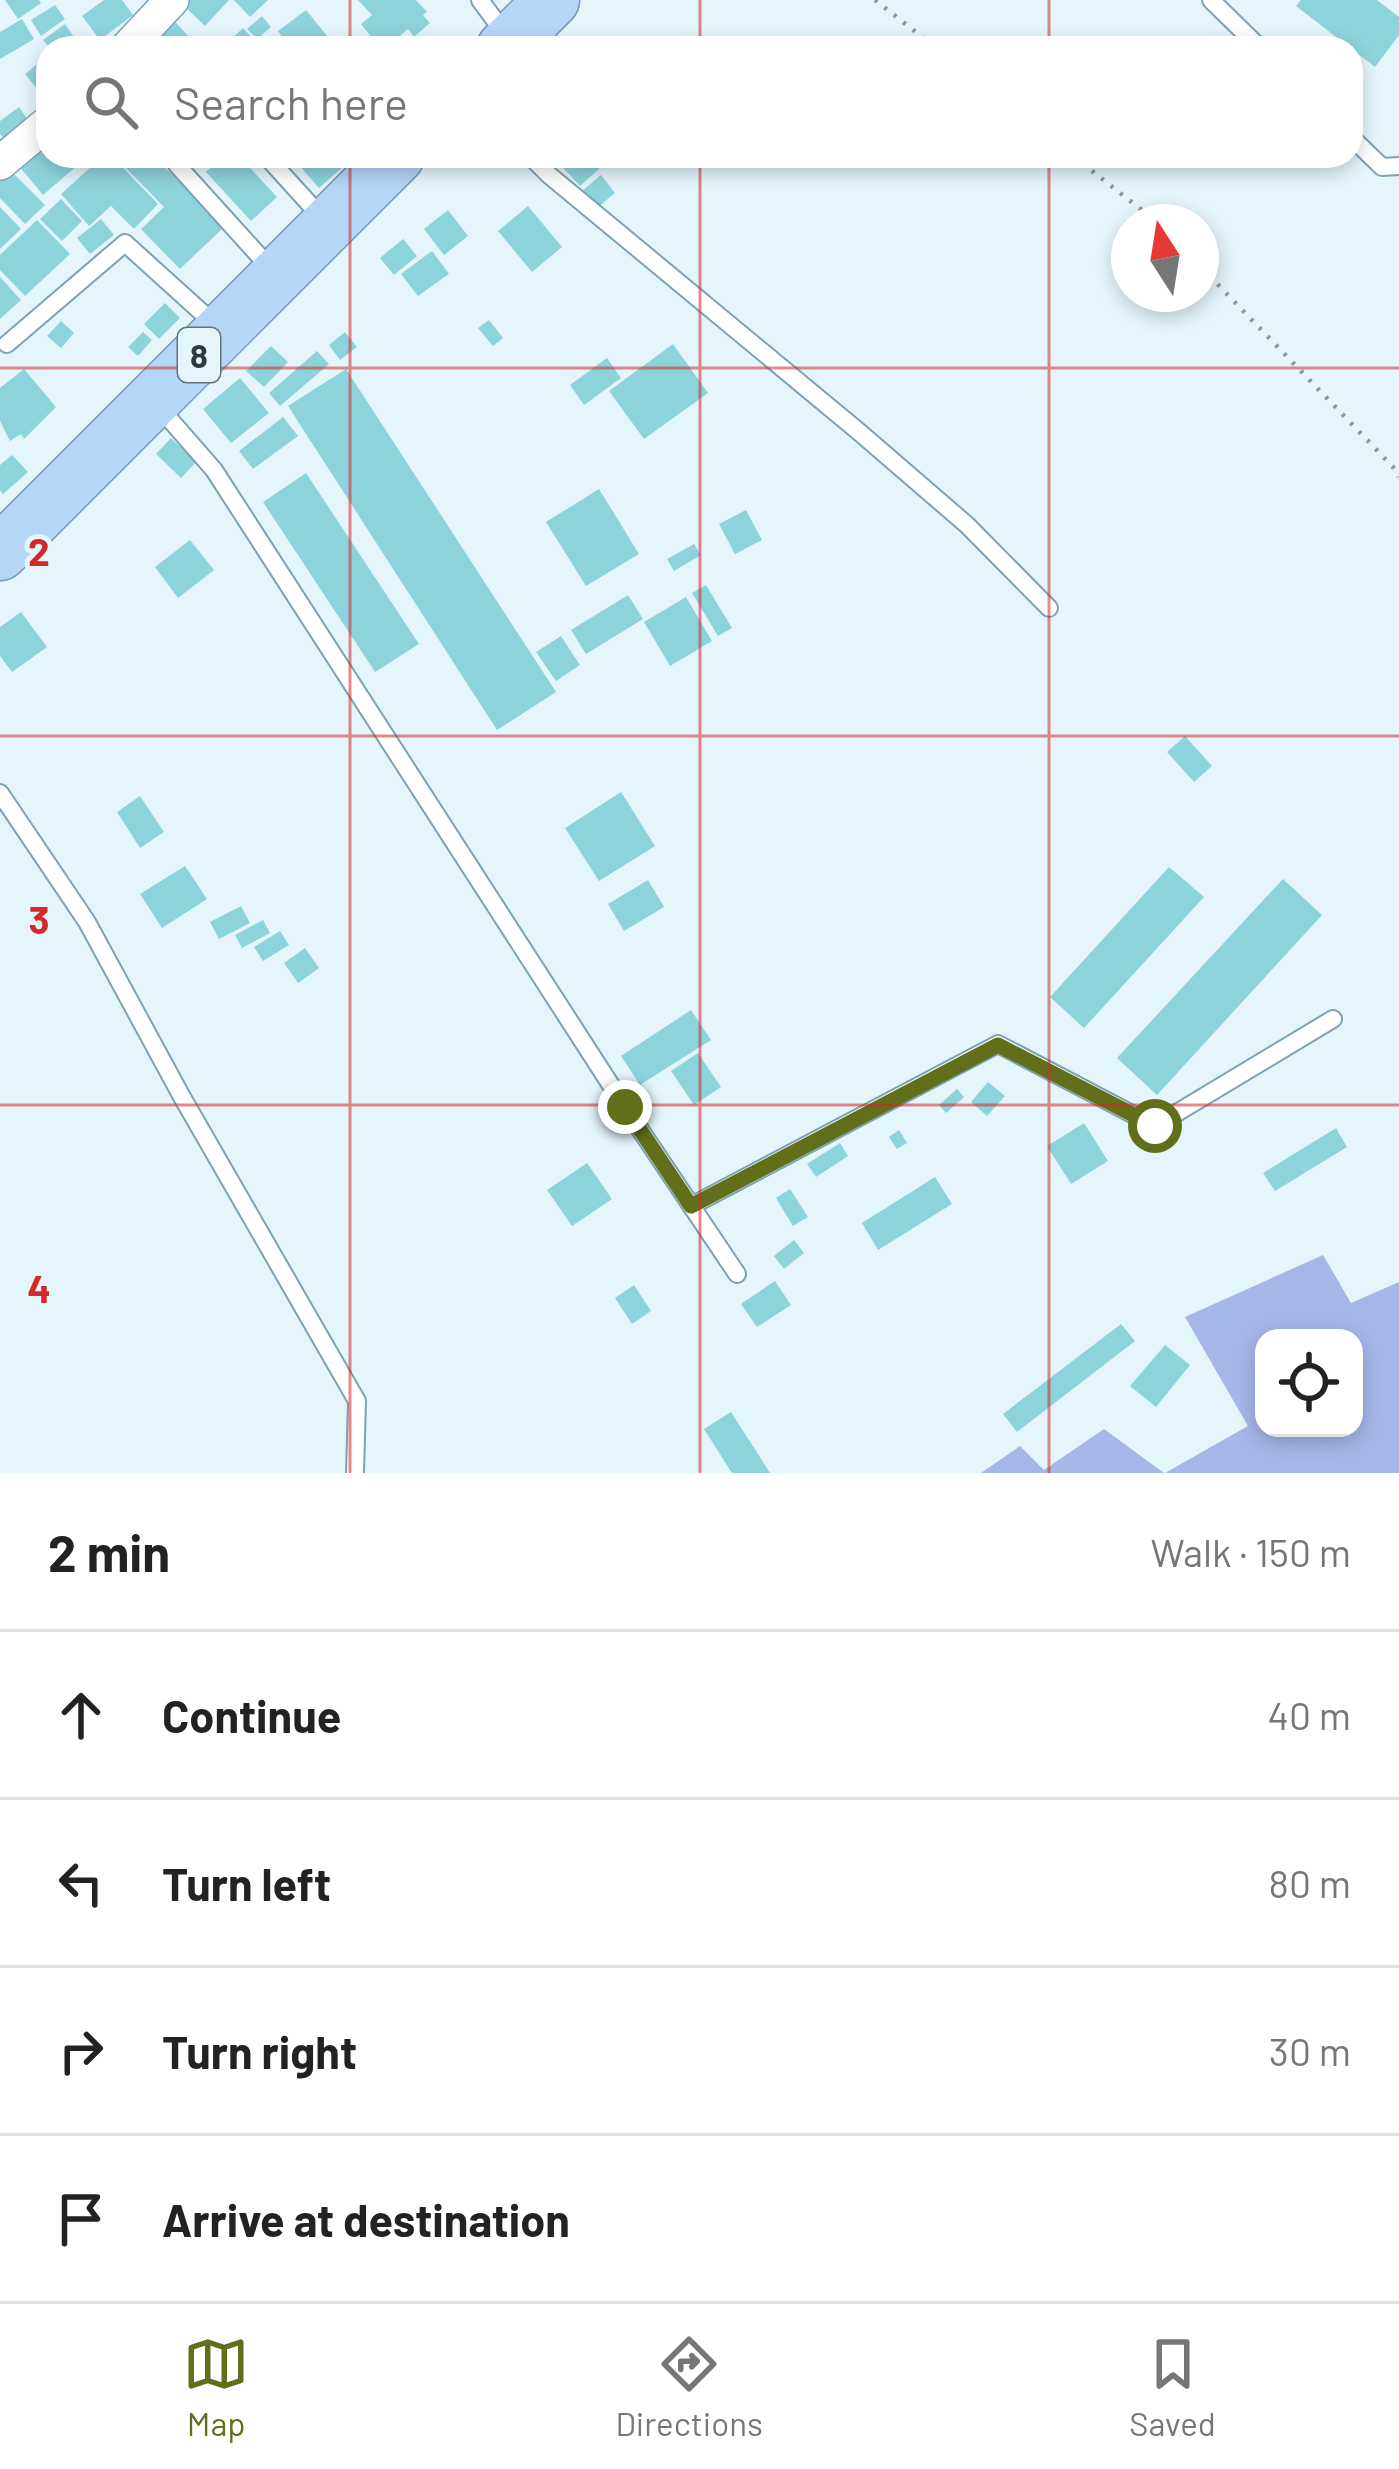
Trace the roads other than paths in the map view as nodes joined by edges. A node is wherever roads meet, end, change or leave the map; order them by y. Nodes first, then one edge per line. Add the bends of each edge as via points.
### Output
1 (172, 0) edge
2 (552, 0) edge
3 (1211, 0) edge
4 (498, 30) edge
5 (139, 36) edge
6 (1248, 36) edge
7 (36, 133) edge
8 (1363, 149) edge
9 (0, 163) edge
10 (1399, 166) edge
11 (180, 168) edge
12 (277, 168) edge
13 (385, 168) edge
14 (542, 168) edge
15 (328, 225) junction
16 (277, 277) junction
17 (223, 331) junction
18 (7, 344) dead end
19 (153, 400) junction
20 (0, 553) edge
21 (1049, 608) dead end
22 (0, 793) edge
23 (1333, 1019) dead end
24 (691, 1206) junction
25 (737, 1274) dead end
26 (355, 1473) edge

1 - 5 street
2 - 4 highway
3 - 6 lane
7 - 9 street
8 - 10 lane via 1382,167
11 - 16 lane
12 - 15 lane
13 - 15 highway, 8
14 - 21 lane via 968,526
15 - 16 highway, 8
16 - 17 highway, 8
17 - 18 lane via 125,243
17 - 19 highway, 8
19 - 20 highway, 8
19 - 24 lane via 214,470
22 - 26 lane via 87,922 357,1401
23 - 24 lane via 1155,1126 998,1045
24 - 25 lane

